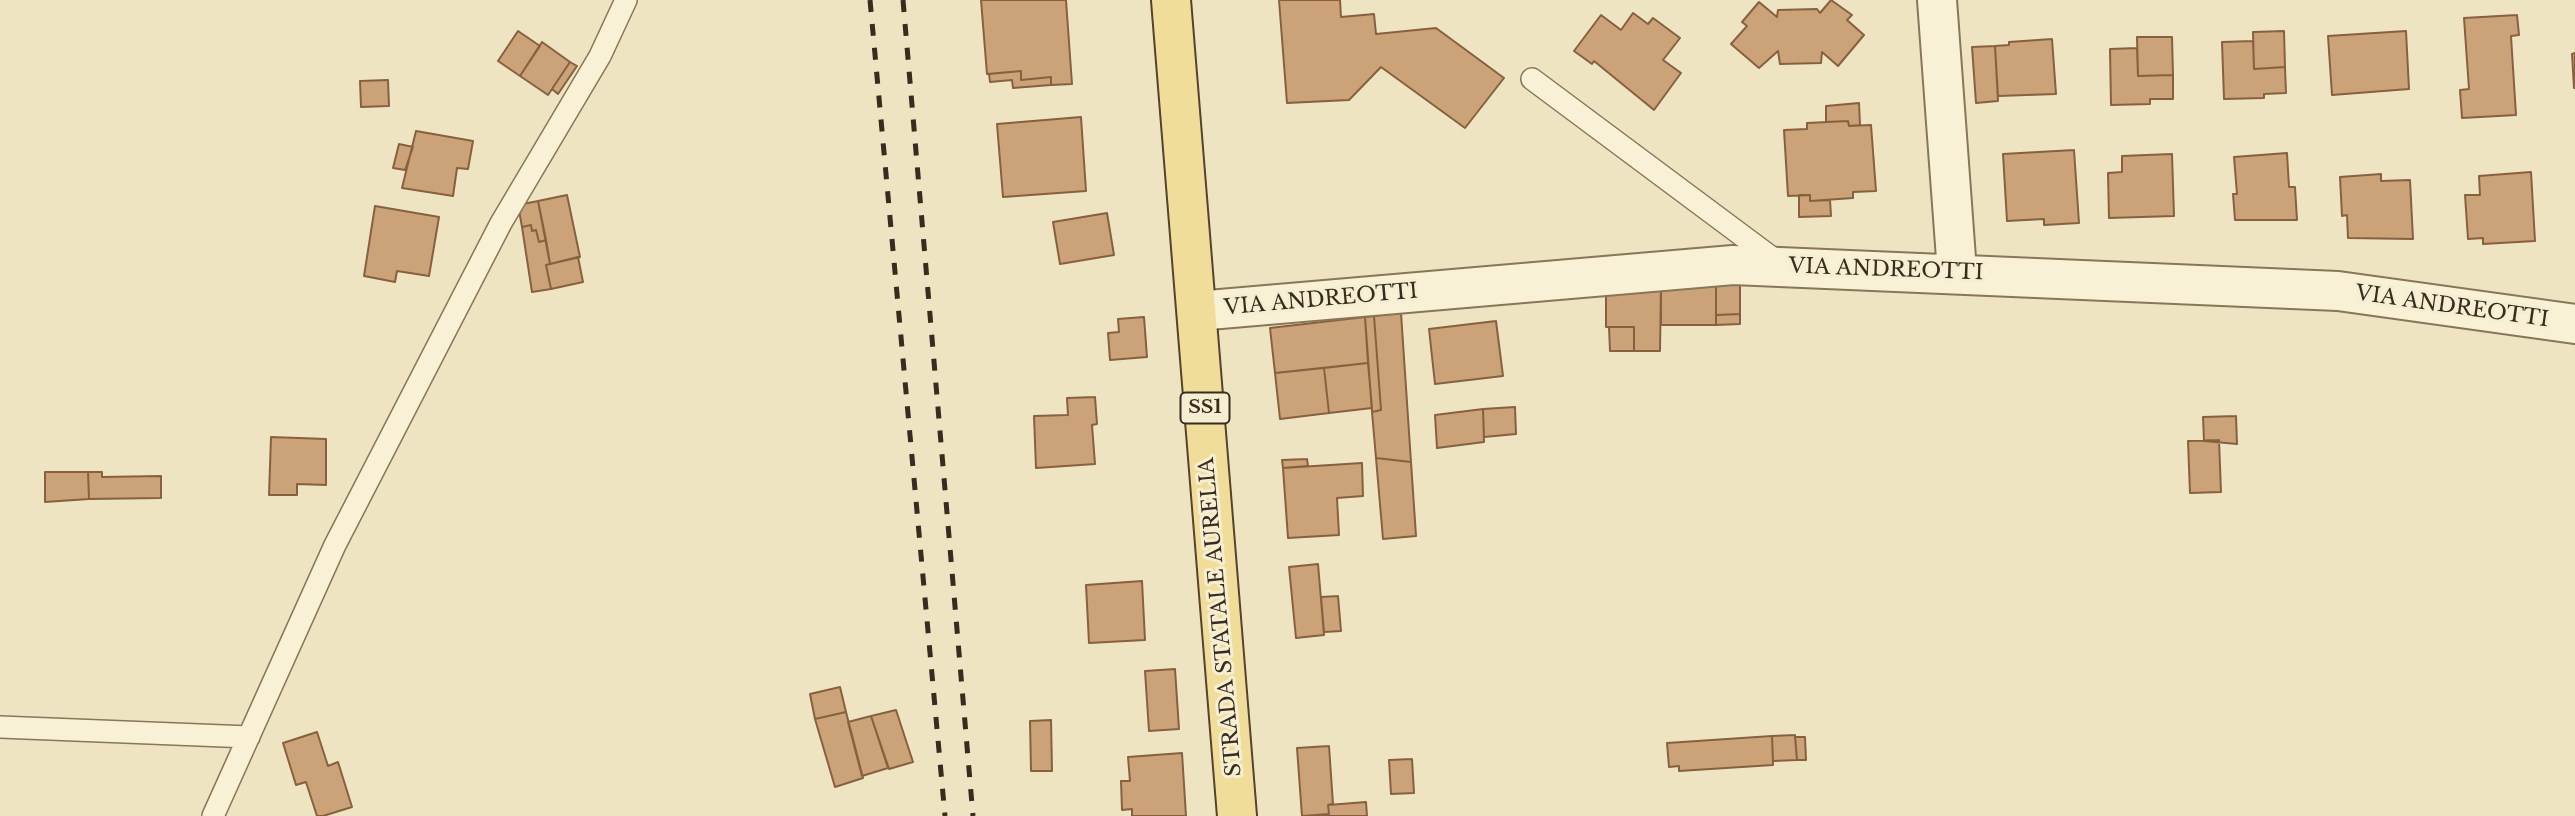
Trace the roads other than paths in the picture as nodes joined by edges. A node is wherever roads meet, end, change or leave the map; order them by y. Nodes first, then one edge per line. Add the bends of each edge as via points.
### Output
1 (626, 0) edge
2 (1171, 0) edge
3 (1937, 0) edge
4 (1532, 79) dead end
5 (1784, 266) junction
6 (1957, 272) junction
7 (1197, 310) junction
8 (2575, 324) edge
9 (0, 727) edge
10 (249, 737) junction
11 (213, 816) edge
12 (1237, 816) edge

1 - 10 lane via 600,55 500,223 341,533
2 - 7 main road, STRADA STATALE AURELIA / SS1
3 - 6 street
4 - 5 lane
5 - 6 street, VIA ANDREOTTI
5 - 7 street, VIA ANDREOTTI via 1733,265
6 - 8 street, VIA ANDREOTTI via 2339,291
7 - 12 main road, STRADA STATALE AURELIA / SS1
9 - 10 lane
10 - 11 lane

